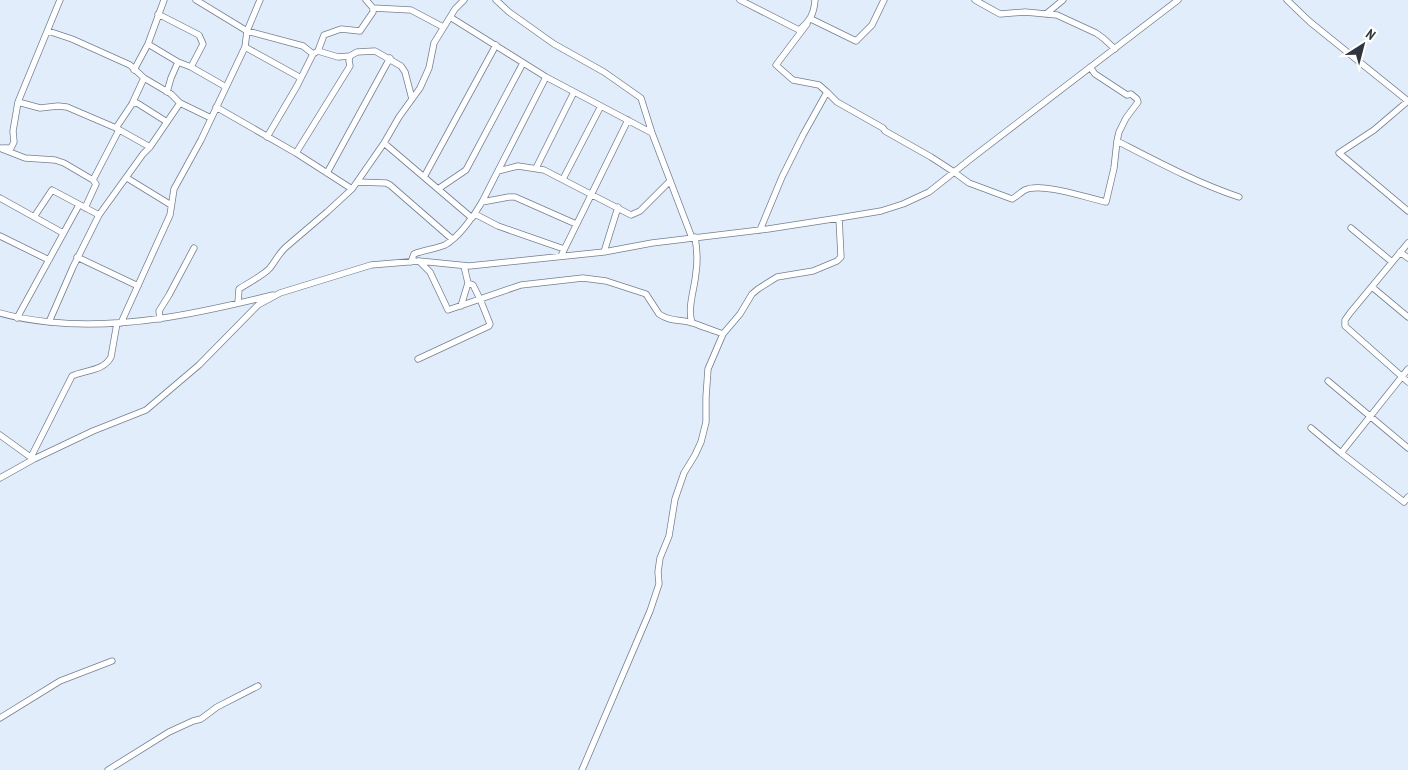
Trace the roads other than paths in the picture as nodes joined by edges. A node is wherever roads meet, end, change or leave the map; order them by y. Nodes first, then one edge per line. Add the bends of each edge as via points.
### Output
1 (60, 0) edge
2 (164, 0) edge
3 (196, 0) edge
4 (260, 0) edge
5 (366, 0) edge
6 (464, 0) edge
7 (496, 0) edge
8 (740, 0) edge
9 (815, 0) edge
10 (884, 0) edge
11 (975, 0) edge
12 (1063, 0) edge
13 (1178, 0) edge
14 (1287, 0) edge
15 (754, 3) edge
16 (373, 8) junction
17 (158, 14) junction
18 (1046, 14) junction
19 (450, 17) junction
20 (809, 21) junction
21 (443, 27) junction
22 (48, 30) junction
23 (247, 31) junction
24 (148, 44) junction
25 (496, 46) junction
26 (245, 47) junction
27 (1115, 49) junction
28 (315, 53) junction
29 (350, 56) junction
30 (390, 58) junction
31 (178, 62) junction
32 (524, 63) junction
33 (191, 67) junction
34 (1090, 68) junction
35 (134, 70) junction
36 (546, 77) junction
37 (144, 78) junction
38 (300, 78) junction
39 (226, 87) junction
40 (167, 92) junction
41 (574, 92) junction
42 (827, 92) junction
43 (412, 99) junction
44 (18, 102) junction
45 (180, 103) junction
46 (132, 104) junction
47 (601, 106) junction
48 (216, 108) junction
49 (211, 118) junction
50 (628, 120) junction
51 (167, 122) junction
52 (118, 129) junction
53 (652, 133) junction
54 (267, 137) junction
55 (1117, 140) junction
56 (384, 143) junction
57 (150, 147) junction
58 (0, 148) edge
59 (296, 153) junction
60 (536, 168) junction
61 (498, 171) junction
62 (954, 172) junction
63 (326, 173) junction
64 (424, 177) junction
65 (127, 178) junction
66 (563, 179) junction
67 (94, 180) junction
68 (670, 181) junction
69 (357, 182) junction
70 (352, 189) junction
71 (438, 189) junction
72 (591, 194) junction
73 (1239, 197) dead end
74 (0, 198) edge
75 (482, 202) junction
76 (79, 205) junction
77 (171, 205) junction
78 (618, 207) junction
79 (85, 208) junction
80 (1408, 211) edge
81 (99, 215) junction
82 (473, 216) junction
83 (34, 217) junction
84 (839, 218) junction
85 (576, 224) junction
86 (1351, 228) dead end
87 (760, 230) junction
88 (63, 233) junction
89 (0, 236) edge
90 (693, 238) junction
91 (452, 239) junction
92 (1408, 243) edge
93 (194, 248) dead end
94 (564, 249) junction
95 (604, 252) junction
96 (1400, 252) junction
97 (561, 256) junction
98 (77, 257) junction
99 (1408, 258) edge
100 (49, 260) junction
101 (419, 261) junction
102 (410, 262) junction
103 (1392, 262) junction
104 (464, 266) junction
105 (468, 282) junction
106 (138, 286) junction
107 (1372, 287) junction
108 (280, 293) junction
109 (480, 299) junction
110 (238, 303) junction
111 (461, 306) junction
112 (0, 312) edge
113 (1408, 317) edge
114 (17, 318) junction
115 (160, 319) junction
116 (49, 322) junction
117 (119, 323) junction
118 (692, 323) junction
119 (723, 334) junction
120 (418, 359) dead end
121 (1408, 369) edge
122 (1402, 377) junction
123 (1328, 380) dead end
124 (1408, 382) edge
125 (1370, 417) junction
126 (1311, 428) dead end
127 (0, 435) edge
128 (1408, 448) edge
129 (1341, 453) junction
130 (32, 458) junction
131 (0, 471) edge
132 (3, 476) edge
133 (1408, 497) edge
134 (112, 661) dead end
135 (258, 686) dead end
136 (0, 718) edge
137 (108, 770) edge
138 (582, 770) edge

1 - 22 street
2 - 17 street
3 - 23 street
4 - 23 street
5 - 16 street
6 - 19 street
7 - 53 street via 554,44 604,72 641,98
8 - 15 street
9 - 20 street
10 - 20 street via 872,25 856,41
11 - 18 street via 1000,14
12 - 18 street
13 - 27 street
14 - 80 street via 1408,101 1374,130 1339,153
15 - 20 street via 799,30
16 - 21 street via 412,10
16 - 28 street via 360,31 341,28 324,35
17 - 24 street
17 - 33 street via 201,38 203,44
18 - 27 street via 1082,26
19 - 21 street
19 - 25 street
20 - 42 street via 776,65 793,80 819,85
21 - 43 street via 434,43 429,68
22 - 35 street via 130,65
22 - 44 street
23 - 26 street
23 - 28 street via 303,46
24 - 31 street
24 - 35 street
25 - 32 street
25 - 64 street
26 - 38 street
26 - 39 street
27 - 34 street
28 - 29 street
28 - 38 street
29 - 30 street via 375,50
29 - 59 street via 350,66
30 - 43 street via 402,66
30 - 63 street
31 - 33 street
31 - 40 street
32 - 36 street
32 - 71 street via 466,170
33 - 39 street
34 - 55 street via 1137,99
34 - 62 street
35 - 37 street
36 - 41 street
36 - 61 street
37 - 40 street
37 - 46 street
38 - 54 street
39 - 48 street
40 - 45 street
41 - 47 street
41 - 60 street
42 - 62 street via 837,102
42 - 87 street via 782,177
43 - 56 street
44 - 52 street via 40,108 67,107
44 - 58 street via 14,142 11,148
45 - 49 street
45 - 51 street
46 - 51 street via 137,103
46 - 52 street
47 - 50 street
47 - 66 street
48 - 49 street
48 - 54 street
49 - 77 street via 174,189
50 - 53 street
50 - 72 street
51 - 57 street
52 - 57 street
52 - 67 street
53 - 68 street
54 - 59 street
55 - 62 street via 1106,202 1037,187 1025,190 1012,200 969,183
55 - 73 street via 1222,192
56 - 64 street
56 - 69 street
57 - 65 street
58 - 67 street via 25,158 64,163
59 - 63 street
60 - 61 street via 518,166
60 - 66 street
61 - 75 street
62 - 84 street via 929,192 903,204
63 - 70 street
64 - 71 street
65 - 77 street
65 - 81 street
66 - 72 street
67 - 79 street via 96,184
68 - 78 street via 636,214 631,215
68 - 90 street
69 - 70 street
69 - 91 street via 390,185
70 - 110 street via 280,253 271,267 239,289
71 - 82 street
72 - 78 street
72 - 85 street
74 - 83 street
75 - 82 street
75 - 85 street via 514,197
76 - 79 street
76 - 83 street via 52,190
76 - 88 street
77 - 106 street via 170,215
78 - 95 street
79 - 81 street
81 - 98 street
82 - 91 street
82 - 94 street
83 - 88 street
84 - 87 street
84 - 119 street via 841,257 813,271 782,275 758,289
85 - 94 street
86 - 103 street
87 - 90 street
88 - 100 street
89 - 100 street
90 - 95 street
90 - 118 street via 698,252
91 - 102 street via 414,254
92 - 96 street
93 - 115 street via 159,311
94 - 97 street
95 - 97 street
96 - 99 street
96 - 103 street
97 - 104 street
98 - 106 street
98 - 116 street
100 - 114 street
101 - 102 street
101 - 104 street
101 - 111 street via 430,272 447,310
102 - 108 street via 371,266
103 - 107 street
104 - 105 street
105 - 109 street
105 - 111 street
106 - 117 street
107 - 113 street
107 - 122 street via 1345,320 1345,326
108 - 110 street
108 - 130 street via 258,305 200,365 146,410
109 - 111 street
109 - 118 street via 520,285 582,278 606,281 646,294 662,316
109 - 120 street via 489,326
110 - 115 street
112 - 114 street
114 - 116 street
115 - 117 street
116 - 117 street
117 - 130 street via 109,362 72,376
118 - 119 street
119 - 138 street via 708,369 706,422 675,499 669,536 660,558 659,584 637,644
121 - 122 street
122 - 124 street
122 - 125 street
123 - 125 street
125 - 128 street
125 - 129 street
126 - 129 street
127 - 130 street
129 - 133 street via 1404,502
130 - 132 street
131 - 132 street
134 - 136 street via 60,681
135 - 137 street via 201,719 169,732

